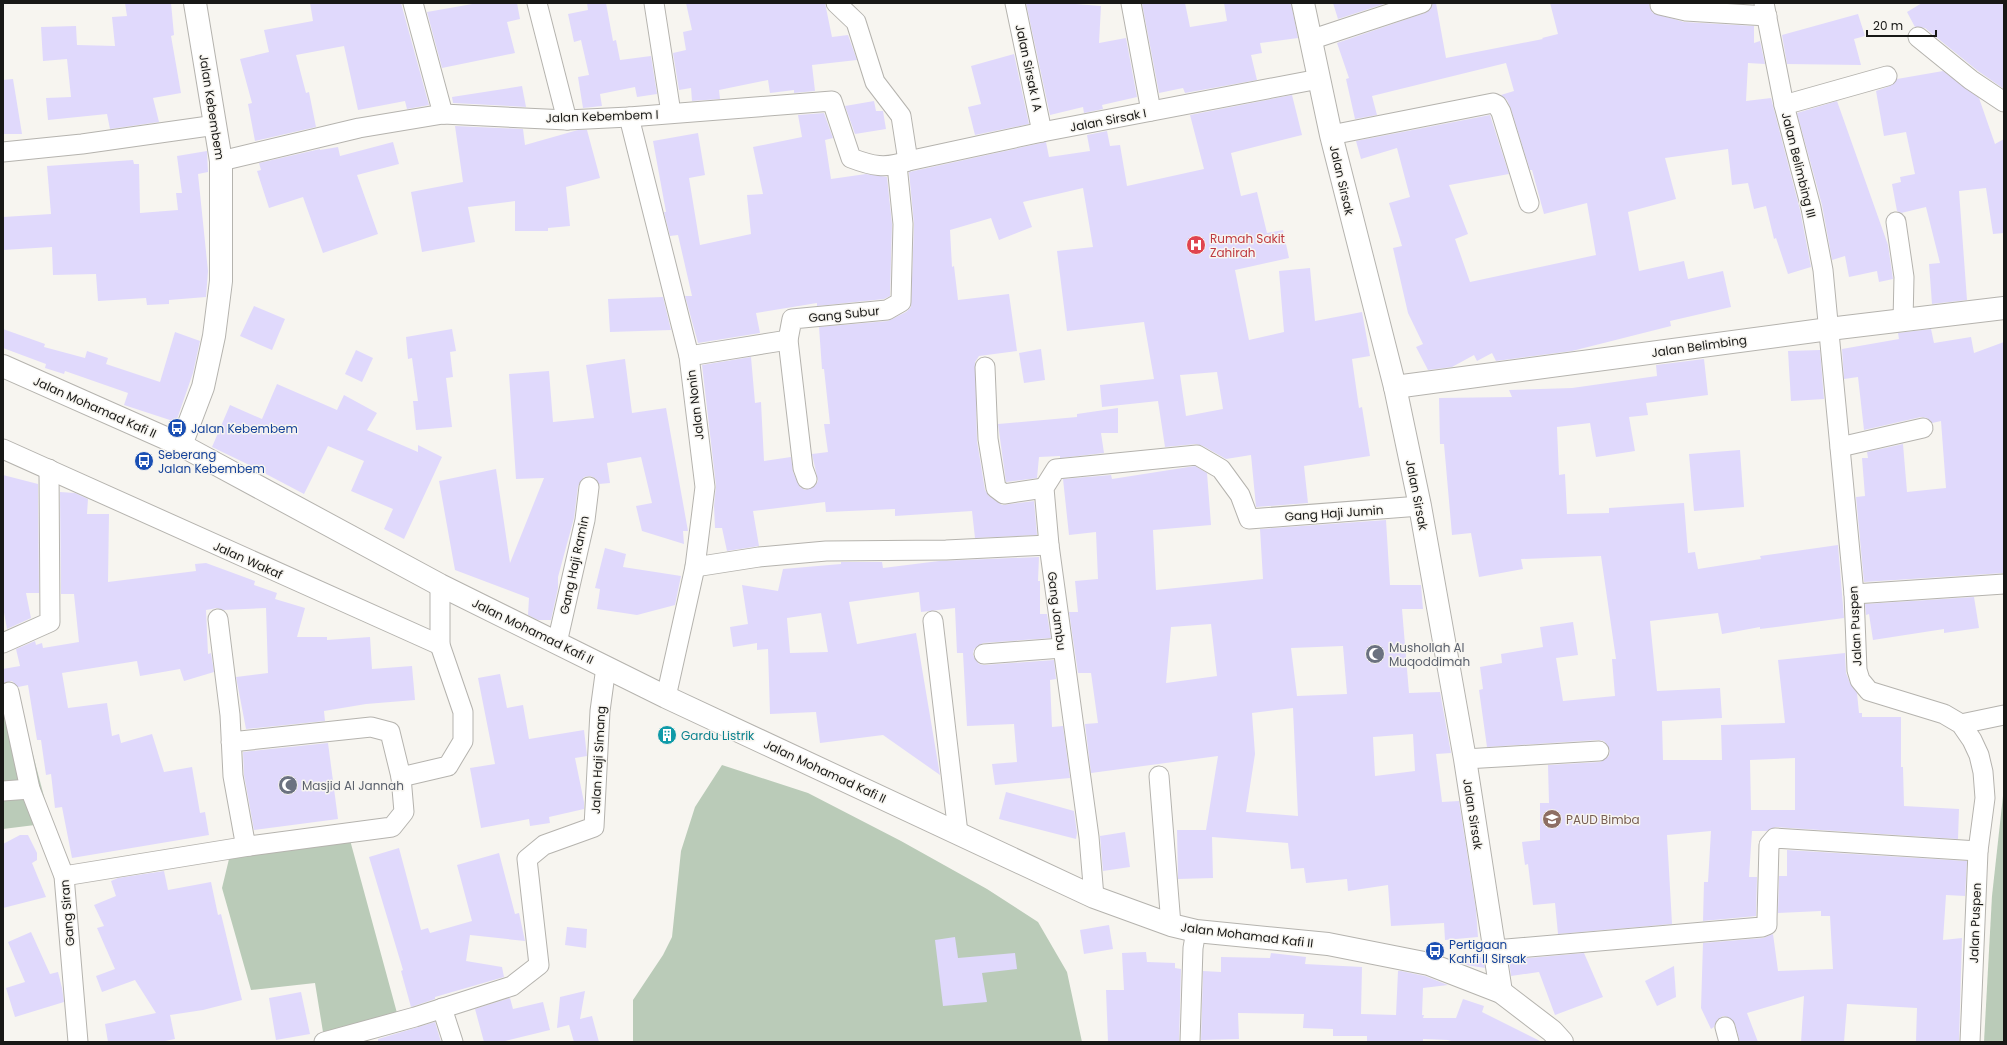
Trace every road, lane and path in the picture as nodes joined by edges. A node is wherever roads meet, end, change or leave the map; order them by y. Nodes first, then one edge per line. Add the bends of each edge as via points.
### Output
1 (195, 3) edge
2 (413, 3) edge
3 (537, 3) edge
4 (654, 3) edge
5 (836, 3) edge
6 (1015, 3) edge
7 (1131, 3) edge
8 (1304, 3) edge
9 (1422, 3) edge
10 (1660, 5) dead end
11 (1765, 9) edge
12 (1918, 37) dead end
13 (1310, 40) junction
14 (1887, 76) dead end
15 (1319, 79) junction
16 (2004, 102) edge
17 (1784, 105) junction
18 (1151, 111) junction
19 (671, 113) junction
20 (443, 114) junction
21 (629, 117) junction
22 (567, 120) junction
23 (216, 125) junction
24 (1042, 132) junction
25 (1331, 135) junction
26 (3, 152) edge
27 (221, 161) junction
28 (903, 163) junction
29 (1528, 203) dead end
30 (1896, 222) dead end
31 (2004, 308) edge
32 (1903, 321) junction
33 (1829, 329) junction
34 (788, 340) junction
35 (689, 356) junction
36 (3, 366) edge
37 (985, 367) dead end
38 (1395, 387) junction
39 (1923, 428) dead end
40 (181, 446) junction
41 (1840, 447) junction
42 (3, 449) edge
43 (49, 469) junction
44 (807, 479) dead end
45 (589, 487) dead end
46 (1044, 488) junction
47 (1420, 506) junction
48 (1049, 545) junction
49 (695, 567) junction
50 (2004, 584) edge
51 (440, 591) junction
52 (1854, 594) junction
53 (218, 619) dead end
54 (933, 621) dead end
55 (440, 639) junction
56 (3, 643) edge
57 (557, 643) junction
58 (1062, 648) junction
59 (984, 654) dead end
60 (604, 677) junction
61 (9, 692) dead end
62 (666, 697) junction
63 (2004, 715) edge
64 (1961, 724) junction
65 (231, 742) junction
66 (1599, 751) dead end
67 (1465, 759) junction
68 (1159, 776) dead end
69 (401, 777) junction
70 (30, 789) junction
71 (3, 791) edge
72 (958, 833) junction
73 (249, 846) junction
74 (1978, 851) junction
75 (64, 876) junction
76 (1094, 897) junction
77 (1171, 925) junction
78 (1196, 931) junction
79 (1494, 950) junction
80 (1501, 992) junction
81 (442, 1008) junction
82 (78, 1042) edge
83 (324, 1042) edge
84 (453, 1042) edge
85 (1190, 1042) edge
86 (1562, 1042) edge
87 (1970, 1042) edge

1 - 23 street, Jalan Kebembem
2 - 20 street
3 - 22 street
4 - 19 street
5 - 28 street via 856,22 875,82 901,116
6 - 24 street, Jalan Sirsak I A
7 - 18 street
8 - 13 street, Jalan Sirsak
9 - 13 street
10 - 11 street via 1686,11
11 - 17 street, Jalan Belimbing III
12 - 16 street via 1971,80
13 - 15 street, Jalan Sirsak
14 - 17 street
15 - 18 street, Jalan Sirsak I
15 - 25 street, Jalan Sirsak
17 - 33 street, Jalan Belimbing III via 1811,208 1823,270
18 - 24 street, Jalan Sirsak I
19 - 21 street, Jalan Kebembem I
19 - 28 street, Jalan Kebembem I via 832,101 851,158 874,167
20 - 22 street, Jalan Kebembem I
20 - 27 street, Jalan Kebembem I via 359,128
21 - 22 street, Jalan Kebembem I
21 - 35 street, Jalan Nonin
23 - 26 street
23 - 27 street, Jalan Kebembem
24 - 28 street, Jalan Sirsak I
25 - 29 street via 1493,103 1501,112
25 - 38 street, Jalan Sirsak
27 - 40 street, Jalan Kebembem via 222,281 203,387
28 - 34 street, Gang Subur via 901,302 887,310 792,319
30 - 32 street via 1904,277
31 - 32 street, Jalan Belimbing
32 - 33 street, Jalan Belimbing
33 - 38 street, Jalan Belimbing
33 - 41 street, Jalan Puspen
34 - 35 street
34 - 44 street via 803,468
35 - 49 street, Jalan Nonin via 705,487
36 - 40 street, Jalan Mohamad Kafi II
37 - 46 street via 988,439 996,488 1004,494
38 - 47 street, Jalan Sirsak
39 - 41 street
40 - 51 street, Jalan Mohamad Kafi II
41 - 52 street, Jalan Puspen
42 - 43 street, Jalan Wakaf
43 - 55 street, Jalan Wakaf via 182,531
43 - 56 street via 50,622
45 - 57 street, Gang Haji Ramin via 585,520
46 - 47 street, Gang Haji Jumin via 1056,469 1197,455 1221,469 1240,494 1249,519
46 - 48 street, Gang Jambu
47 - 67 street, Jalan Sirsak
48 - 49 street via 946,550 826,551 759,557
48 - 58 street, Gang Jambu
49 - 62 street, Jalan Nonin
50 - 52 street
51 - 55 street
51 - 57 street, Jalan Mohamad Kafi II
52 - 64 street, Jalan Puspen via 1857,670 1864,687 1869,691 1944,714
53 - 65 street
54 - 72 street
55 - 69 street via 463,712 464,741 448,766
57 - 60 street, Jalan Mohamad Kafi II
58 - 59 street
58 - 76 street, Gang Jambu via 1089,837
60 - 62 street, Jalan Mohamad Kafi II
60 - 81 street, Jalan Haji Simang via 594,826 544,845 527,859 539,965 512,986
61 - 70 street, Gang Siran
62 - 72 street, Jalan Mohamad Kafi II
63 - 64 street
64 - 74 street, Jalan Puspen via 1979,755 1983,772 1985,798
65 - 69 street via 371,727 390,732
65 - 73 street via 233,776 243,838
66 - 67 street
67 - 79 street, Jalan Sirsak
68 - 77 street
69 - 73 street via 404,812 392,826
70 - 71 street
70 - 75 street, Gang Siran
72 - 76 street, Jalan Mohamad Kafi II
73 - 75 street
74 - 79 street via 1775,838 1769,845 1768,919 1767,925 1762,928
74 - 87 street, Jalan Puspen
75 - 82 street, Gang Siran
76 - 77 street, Jalan Mohamad Kafi II
77 - 78 street, Jalan Mohamad Kafi II
78 - 80 street, Jalan Mohamad Kafi II via 1328,944 1429,964
78 - 85 street via 1193,948
79 - 80 street, Jalan Sirsak
80 - 86 street, Jalan Mohamad Kafi II via 1552,1031
81 - 83 street, Jalan Haji Simang
81 - 84 street

